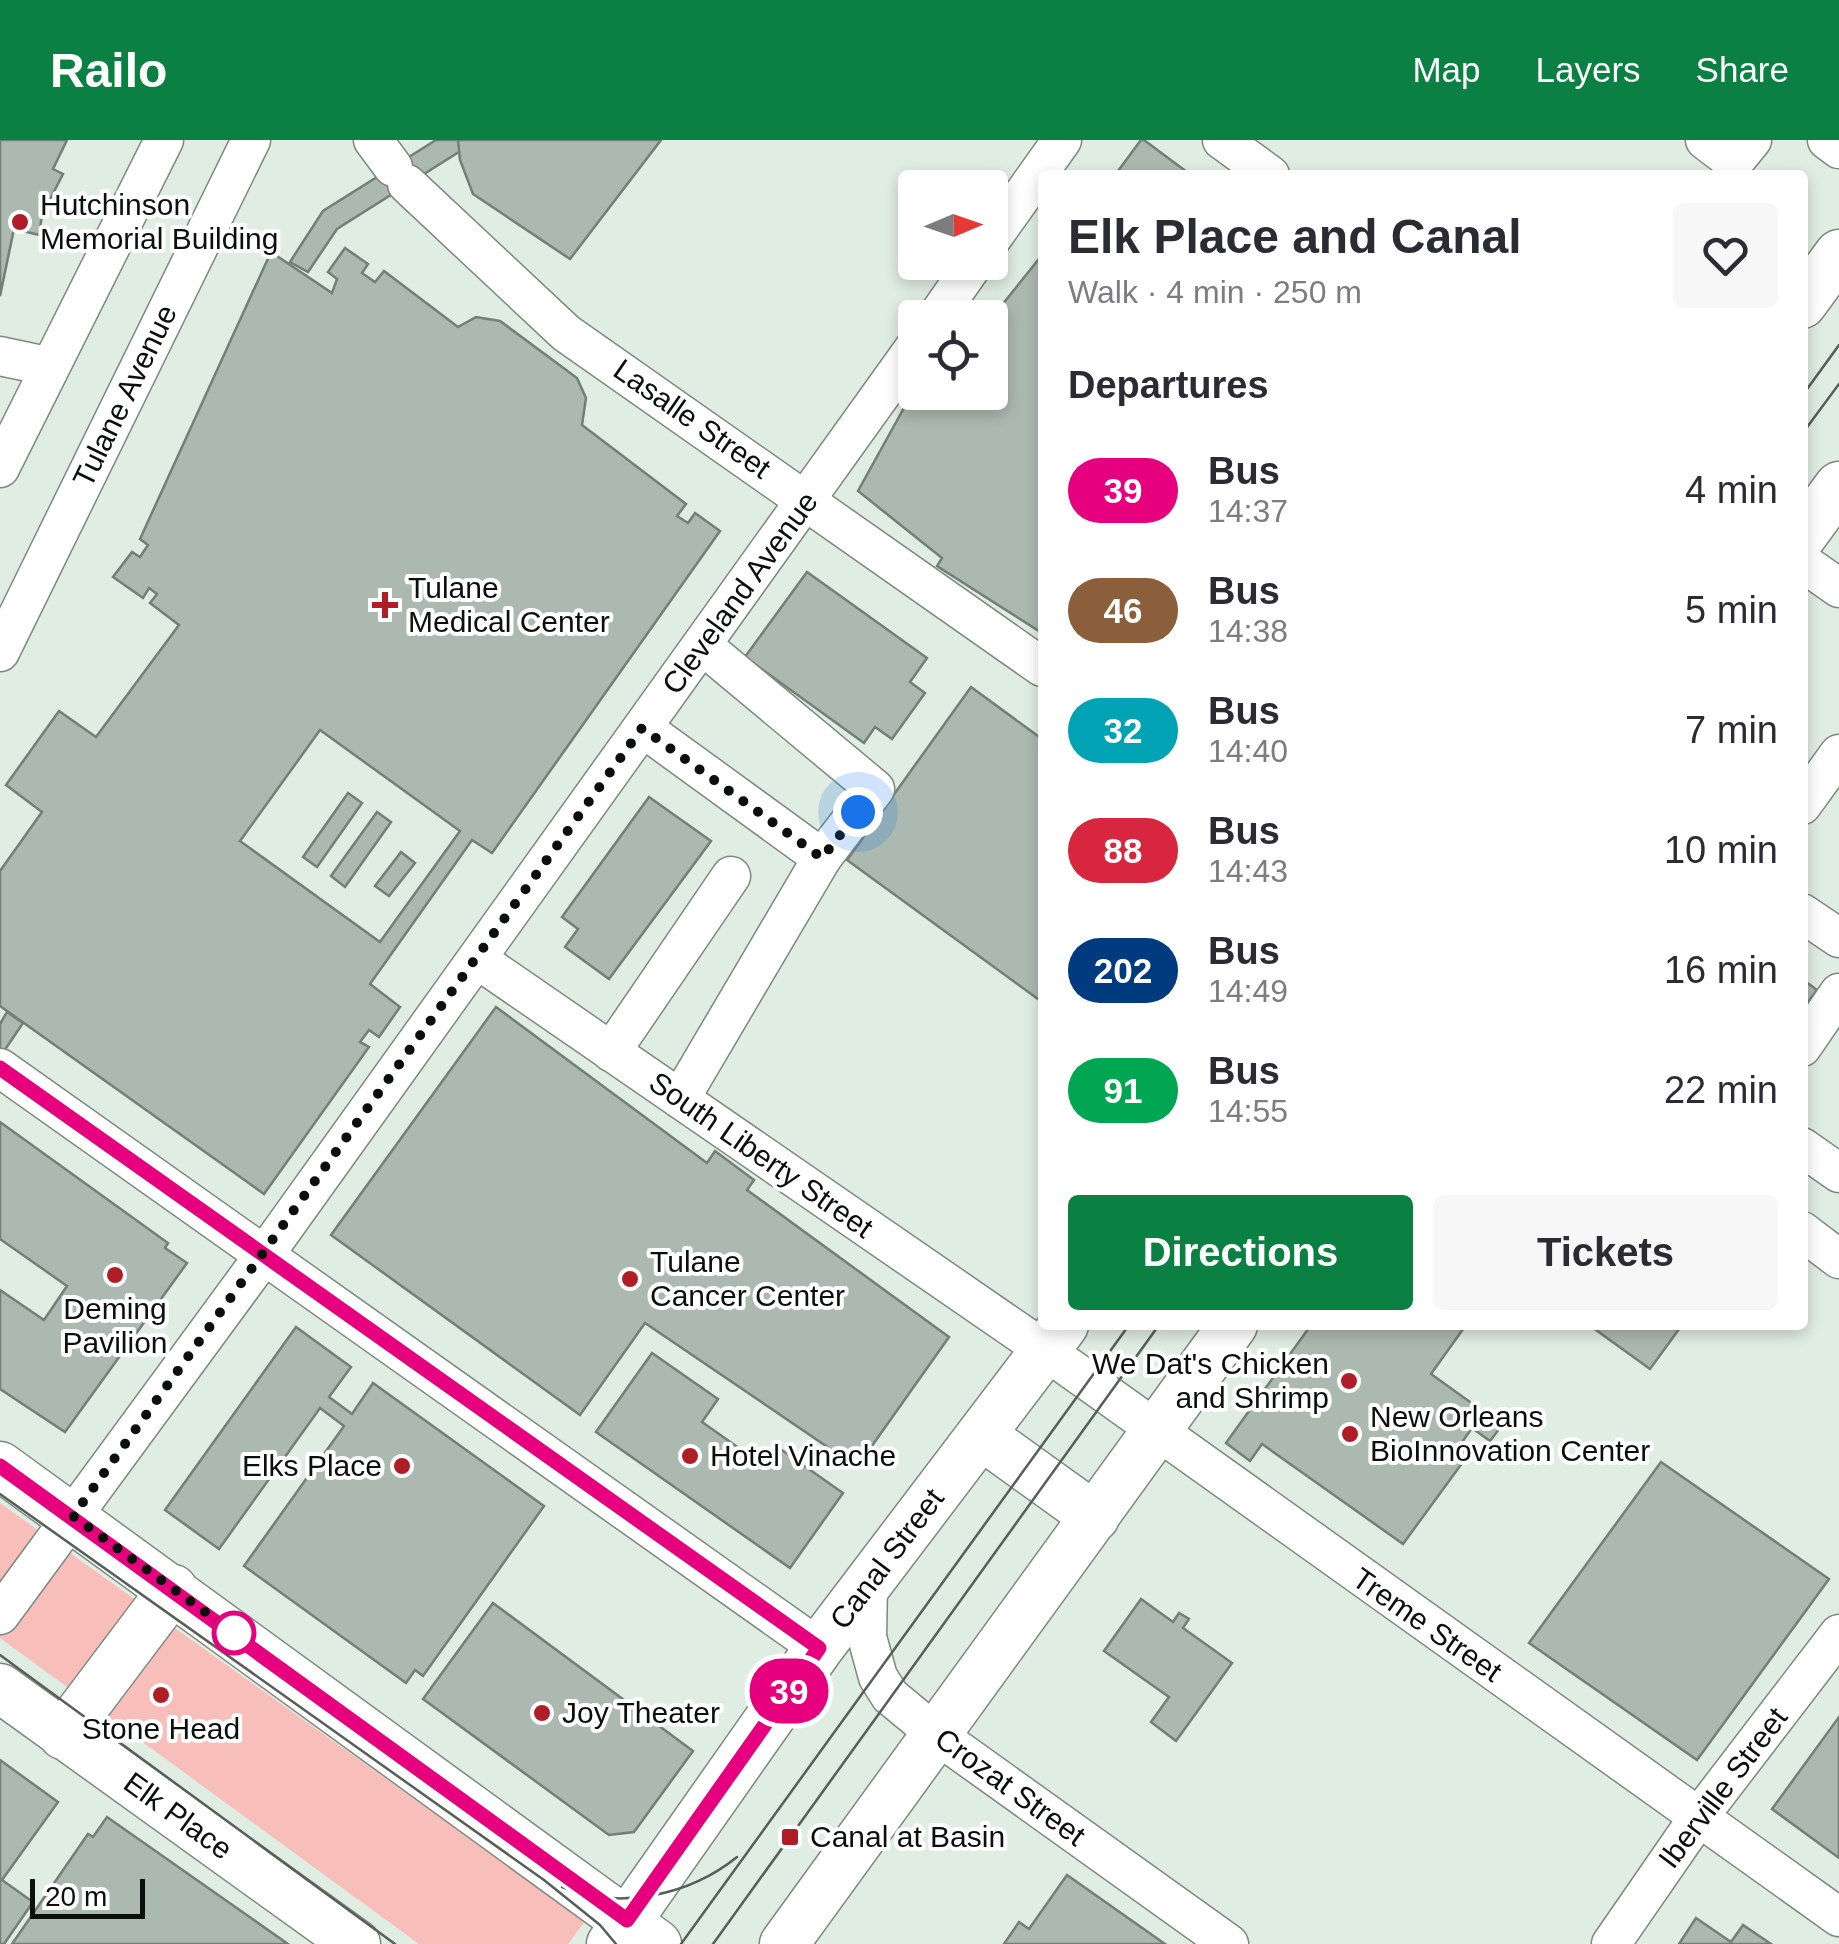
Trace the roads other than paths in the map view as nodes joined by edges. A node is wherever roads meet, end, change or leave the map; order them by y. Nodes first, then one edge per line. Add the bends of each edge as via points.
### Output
1 (164, 140) edge
2 (251, 140) edge
3 (1062, 140) edge
4 (1222, 140) edge
5 (1705, 140) edge
6 (1752, 140) edge
7 (1827, 140) edge
8 (1839, 149) edge
9 (391, 164) edge
10 (1041, 170) edge
11 (1263, 170) edge
12 (1038, 174) edge
13 (1008, 216) edge
14 (1839, 254) edge
15 (1808, 296) edge
16 (0, 356) edge
17 (47, 366) junction
18 (898, 371) edge
19 (0, 468) edge
20 (1839, 486) edge
21 (807, 499) junction
22 (1808, 528) edge
23 (1808, 566) edge
24 (1839, 588) edge
25 (4, 631) edge
26 (702, 645) junction
27 (1038, 664) edge
28 (642, 728) junction
29 (1839, 754) edge
30 (1808, 797) edge
31 (822, 858) junction
32 (731, 876) dead end
33 (1808, 917) edge
34 (1839, 938) edge
35 (476, 959) junction
36 (1839, 993) edge
37 (1808, 1038) edge
38 (611, 1052) junction
39 (0, 1068) edge
40 (680, 1099) junction
41 (1808, 1151) edge
42 (1839, 1173) edge
43 (1808, 1236) edge
44 (265, 1254) junction
45 (1839, 1259) edge
46 (1038, 1327) edge
47 (1229, 1330) edge
48 (1055, 1338) edge
49 (1156, 1432) junction
50 (982, 1434) junction
51 (0, 1466) edge
52 (73, 1516) junction
53 (1095, 1517) junction
54 (868, 1583) junction
55 (173, 1589) junction
56 (0, 1615) edge
57 (1839, 1634) edge
58 (819, 1648) junction
59 (0, 1688) edge
60 (63, 1735) junction
61 (936, 1735) junction
62 (1698, 1818) junction
63 (1839, 1917) edge
64 (632, 1936) edge
65 (356, 1944) edge
66 (784, 1944) edge
67 (1229, 1944) edge
68 (1611, 1944) edge

1 - 17 street
2 - 25 street, Tulane Avenue
3 - 10 street
4 - 11 street
5 - 6 street via 1734,162
7 - 8 street
9 - 21 street, Lasalle Street via 566,333
12 - 13 street
14 - 15 main road
16 - 17 street
17 - 19 street
18 - 21 street, Cleveland Avenue
20 - 22 main road
21 - 26 street, Cleveland Avenue
21 - 27 street, Lasalle Street
23 - 24 street
26 - 28 street, Cleveland Avenue
26 - 31 street via 876,789
28 - 31 street
28 - 35 street, Cleveland Avenue
29 - 30 street
31 - 40 street
32 - 38 street
33 - 34 street
35 - 38 street, South Liberty Street
35 - 44 street, Cleveland Avenue
36 - 37 street
38 - 40 street, South Liberty Street
39 - 44 street
40 - 46 street, South Liberty Street
41 - 42 street
43 - 45 street
44 - 52 street, Cleveland Avenue
44 - 58 street
47 - 49 main road
48 - 49 street, South Liberty Street
48 - 50 main road, Canal Street
49 - 53 main road
49 - 62 street, Treme Street
50 - 53 main road
50 - 54 main road, Canal Street
51 - 52 main road
52 - 55 main road
52 - 56 street, Cleveland Avenue
53 - 61 main road
54 - 58 main road, Canal Street
54 - 61 street, Crozat Street via 868,1637 878,1677
55 - 60 main road
55 - 64 main road
57 - 62 street, Iberville Street
58 - 64 main road, Canal Street
59 - 60 main road, Elk Place
60 - 65 main road, Elk Place
61 - 66 main road
61 - 67 street, Crozat Street
62 - 63 street, Treme Street
62 - 68 street, Iberville Street

